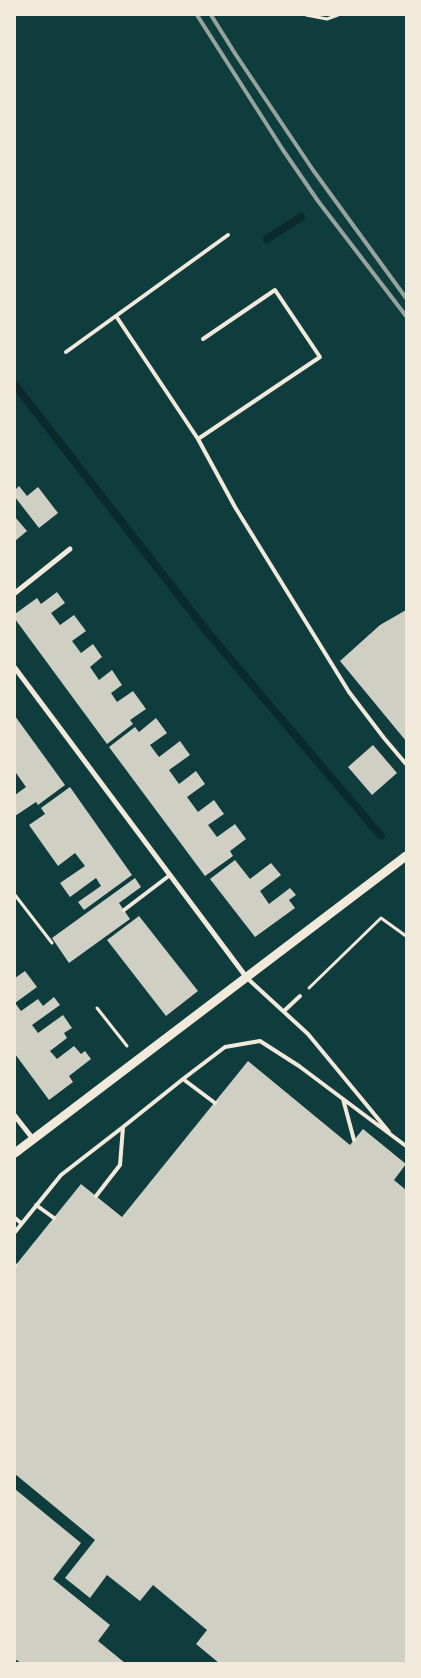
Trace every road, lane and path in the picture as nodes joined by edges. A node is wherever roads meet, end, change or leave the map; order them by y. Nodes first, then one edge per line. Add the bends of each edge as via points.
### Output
1 (306, 15) edge
2 (338, 15) edge
3 (228, 235) dead end
4 (116, 316) junction
5 (203, 339) dead end
6 (66, 352) dead end
7 (198, 439) junction
8 (70, 549) dead end
9 (15, 593) edge
10 (15, 668) edge
11 (406, 764) edge
12 (406, 856) edge
13 (170, 875) junction
14 (15, 894) edge
15 (124, 910) dead end
16 (406, 936) edge
17 (52, 943) dead end
18 (247, 978) junction
19 (300, 996) joint
20 (97, 1008) dead end
21 (284, 1011) junction
22 (130, 1050) dead end
23 (183, 1079) junction
24 (343, 1099) junction
25 (214, 1102) dead end
26 (15, 1116) edge
27 (123, 1126) junction
28 (389, 1132) junction
29 (33, 1139) junction
30 (354, 1140) dead end
31 (406, 1146) edge
32 (15, 1153) edge
33 (96, 1196) dead end
34 (36, 1205) junction
35 (15, 1218) edge
36 (54, 1218) dead end
37 (21, 1223) junction
38 (15, 1232) edge

1 - 2 path via 327,19
3 - 4 lane
4 - 6 lane
4 - 7 lane
5 - 7 lane via 275,290 320,357
7 - 11 lane via 235,507 349,692
8 - 9 street
10 - 13 street
12 - 18 street
13 - 15 lane
13 - 18 street
14 - 17 path
16 - 19 path via 381,918
18 - 21 lane
18 - 29 street
19 - 21 lane
20 - 22 path
21 - 28 lane via 308,1034
23 - 24 lane via 224,1047 260,1041
23 - 25 lane
23 - 27 lane
24 - 28 lane
24 - 30 lane
26 - 29 street
27 - 33 lane via 120,1165
27 - 34 lane via 61,1175
28 - 31 lane
29 - 32 street
34 - 36 lane
34 - 37 lane
35 - 37 lane
37 - 38 lane

